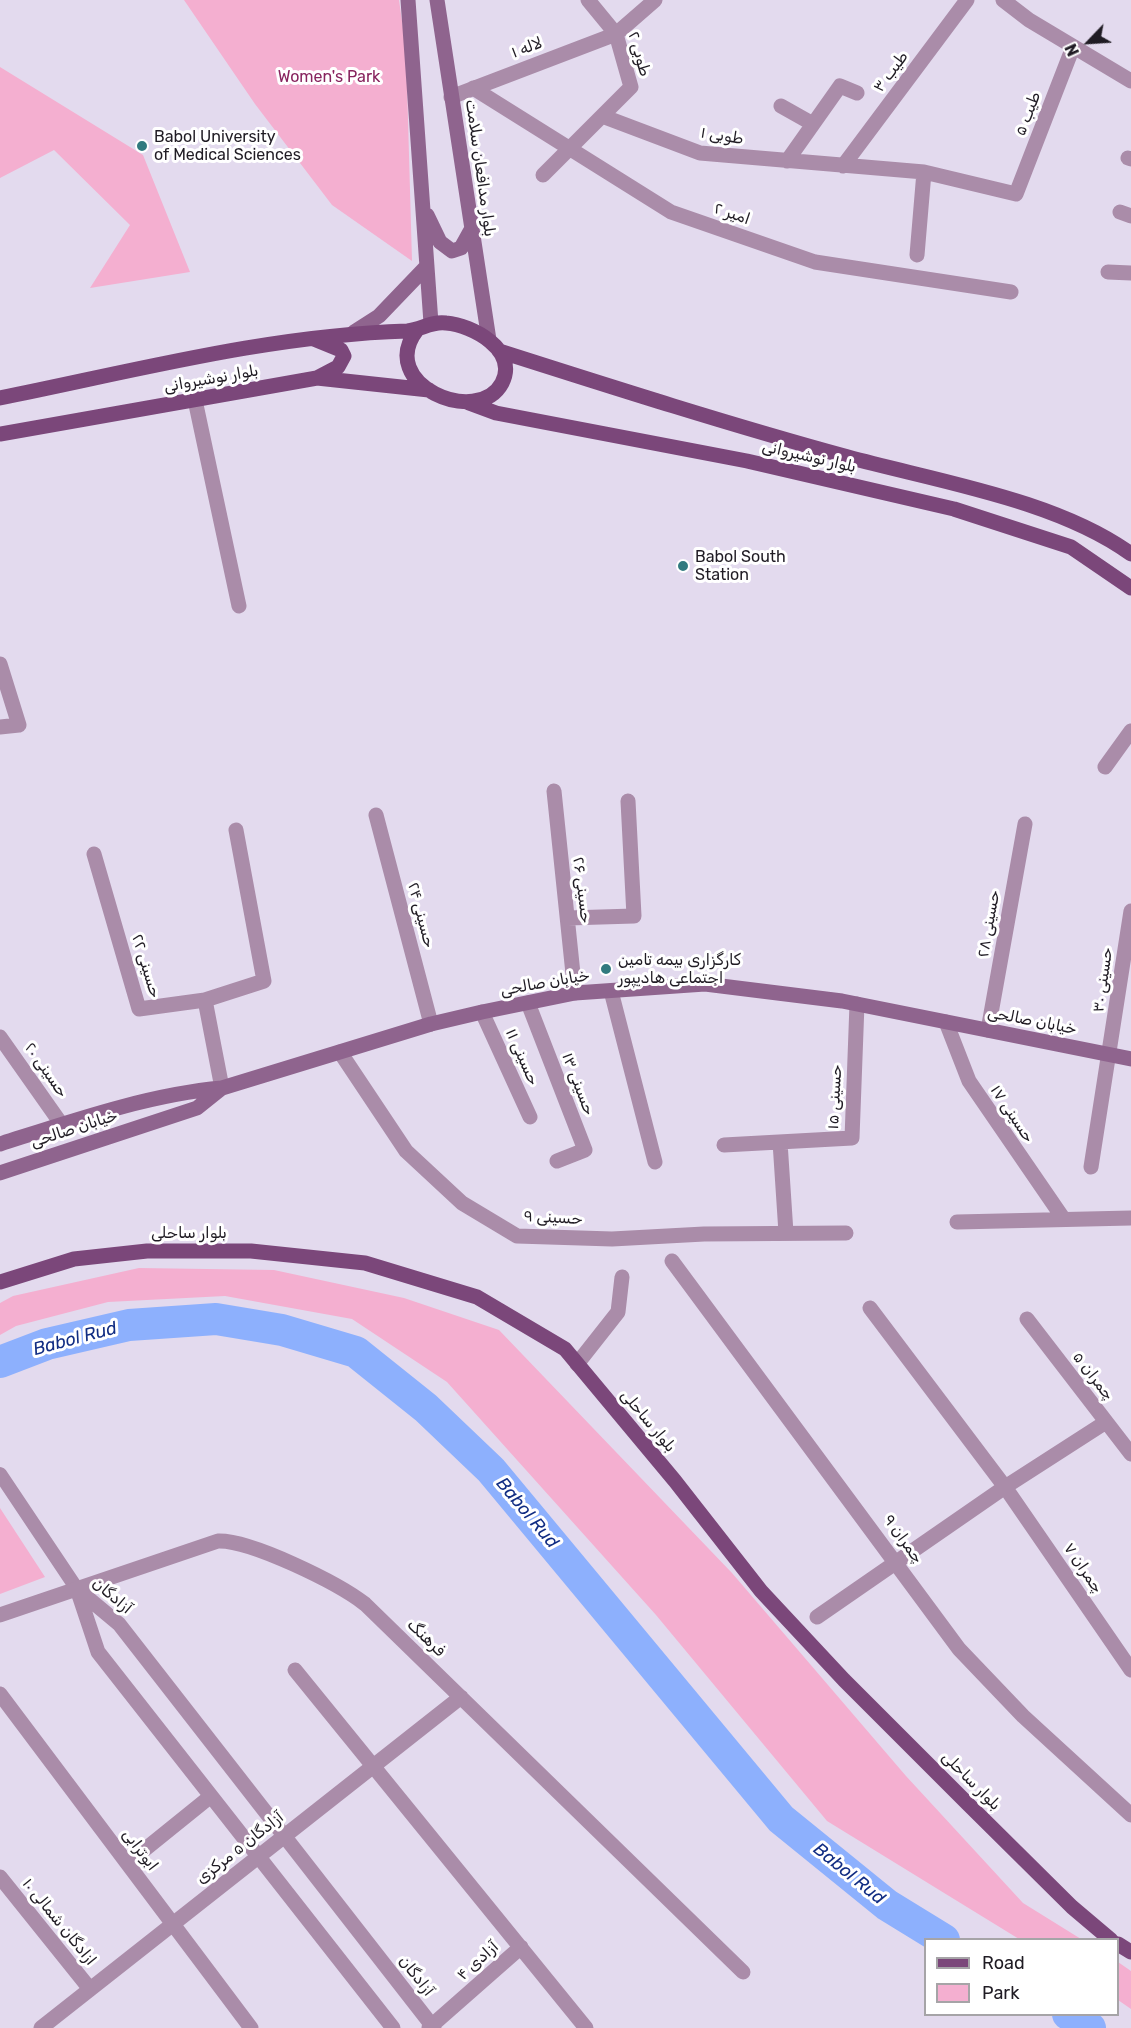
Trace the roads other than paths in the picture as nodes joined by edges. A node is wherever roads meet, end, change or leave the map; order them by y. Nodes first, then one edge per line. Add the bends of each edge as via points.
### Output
1 (408, 0) edge
2 (437, 0) edge
3 (588, 0) edge
4 (655, 0) edge
5 (967, 0) edge
6 (1003, 0) edge
7 (616, 34) junction
8 (1073, 47) junction
9 (1131, 81) edge
10 (473, 88) junction
11 (857, 93) dead end
12 (451, 97) junction
13 (781, 106) dead end
14 (602, 116) junction
15 (813, 124) junction
16 (568, 150) junction
17 (787, 161) junction
18 (843, 166) junction
19 (924, 172) junction
20 (543, 175) dead end
21 (1016, 194) joint
22 (424, 207) junction
23 (471, 230) junction
24 (917, 255) dead end
25 (427, 266) junction
26 (1108, 272) dead end
27 (1131, 273) edge
28 (1011, 292) dead end
29 (424, 327) junction
30 (354, 332) junction
31 (312, 339) junction
32 (494, 346) junction
33 (317, 378) junction
34 (429, 390) junction
35 (0, 398) edge
36 (195, 400) junction
37 (465, 402) junction
38 (0, 434) edge
39 (1131, 554) edge
40 (1131, 588) edge
41 (239, 606) dead end
42 (0, 664) edge
43 (0, 727) edge
44 (1131, 731) edge
45 (1105, 767) dead end
46 (554, 791) dead end
47 (628, 801) dead end
48 (376, 815) dead end
49 (1025, 824) dead end
50 (236, 830) dead end
51 (94, 854) dead end
52 (1131, 910) edge
53 (568, 918) junction
54 (611, 991) junction
55 (575, 993) junction
56 (205, 1000) junction
57 (528, 1003) junction
58 (857, 1004) junction
59 (482, 1012) junction
60 (946, 1022) junction
61 (431, 1024) junction
62 (988, 1030) junction
63 (0, 1037) edge
64 (340, 1052) junction
65 (1110, 1055) junction
66 (1131, 1059) edge
67 (222, 1088) junction
68 (530, 1117) dead end
69 (62, 1125) junction
70 (780, 1142) junction
71 (0, 1144) edge
72 (724, 1145) dead end
73 (557, 1161) dead end
74 (655, 1162) dead end
75 (1091, 1167) dead end
76 (0, 1173) edge
77 (1063, 1218) junction
78 (1131, 1218) edge
79 (957, 1222) dead end
80 (786, 1233) junction
81 (846, 1233) dead end
82 (672, 1261) dead end
83 (622, 1277) dead end
84 (0, 1282) edge
85 (870, 1308) dead end
86 (1027, 1319) dead end
87 (577, 1364) junction
88 (1106, 1422) junction
89 (1131, 1454) edge
90 (0, 1474) edge
91 (1005, 1487) junction
92 (898, 1563) junction
93 (77, 1589) junction
94 (0, 1616) edge
95 (817, 1617) dead end
96 (295, 1670) dead end
97 (1131, 1670) edge
98 (0, 1694) edge
99 (461, 1697) junction
100 (373, 1767) junction
101 (211, 1796) junction
102 (1131, 1815) edge
103 (285, 1836) junction
104 (259, 1856) junction
105 (128, 1863) junction
106 (0, 1877) edge
107 (173, 1924) junction
108 (1109, 1938) edge
109 (521, 1947) junction
110 (743, 1972) dead end
111 (90, 1989) junction
112 (432, 2027) edge
113 (41, 2028) edge
114 (252, 2028) edge
115 (393, 2028) edge
116 (586, 2028) edge

1 - 22 main road
2 - 12 main road, بلوار مدافعان سلامت
3 - 7 street, طوبی ۲
4 - 7 street
5 - 18 street, طیب ۳
6 - 8 street
7 - 10 street, لاله ۱
7 - 14 street, طوبی ۲ via 631,87
8 - 9 street
8 - 21 street, طیب ۵
10 - 12 street, لاله ۱
10 - 16 street, امیر ۲
11 - 15 street via 840,86
12 - 23 main road, بلوار مدافعان سلامت
13 - 15 street
14 - 16 street
14 - 17 street, طوبی ۱ via 700,153
15 - 17 street
16 - 20 street
16 - 28 street, امیر ۲ via 671,212 815,262
17 - 18 street, طوبی ۱
18 - 19 street, طوبی ۱
19 - 21 street, طوبی ۱
19 - 24 street
22 - 23 main road via 444,248 461,248
22 - 25 main road
23 - 32 main road, بلوار مدافعان سلامت
25 - 29 main road
25 - 30 main road via 379,316
26 - 27 street
29 - 30 main road, بلوار نوشیروانی
29 - 32 main road via 457,325
29 - 34 main road via 407,343 405,359 411,373
30 - 31 main road, بلوار نوشیروانی
31 - 33 main road via 331,344 344,356 338,367
31 - 35 main road, بلوار نوشیروانی
32 - 37 main road via 505,365 503,381 493,394
32 - 39 main road, بلوار نوشیروانی via 748,429 1074,520
33 - 34 main road, بلوار نوشیروانی
33 - 36 main road, بلوار نوشیروانی
34 - 37 main road
36 - 38 main road, بلوار نوشیروانی
36 - 41 street
37 - 40 main road, بلوار نوشیروانی via 496,413 747,461 954,509 1071,547
42 - 43 street via 20,725
44 - 45 street
46 - 53 street, حسینی ۲۶
47 - 53 street via 634,916
48 - 61 street, حسینی ۲۴
49 - 62 street, حسینی ۲۸
50 - 56 street via 264,981
51 - 56 street, حسینی ۲۲ via 139,1010
52 - 65 street, حسینی ۳۰
53 - 55 street, حسینی ۲۶
54 - 55 main road, خيابان صالحی
54 - 58 main road, خيابان صالحی via 705,984
54 - 74 street
55 - 57 main road, خيابان صالحی
56 - 67 street
57 - 59 main road, خيابان صالحی
57 - 73 street, حسینی ۱۳ via 585,1150
58 - 60 main road, خيابان صالحی
58 - 70 street, حسینی ۱۵ via 852,1138
59 - 61 main road, خيابان صالحی
59 - 68 street, حسینی ۱۱
60 - 62 main road, خيابان صالحی
60 - 77 street, حسینی ۱۷ via 969,1080
61 - 64 main road, خيابان صالحی
62 - 65 main road, خيابان صالحی
63 - 69 street, حسینی ٢٠
64 - 67 main road, خيابان صالحی
64 - 80 street, حسینی ٩ via 406,1151 462,1203 517,1236 612,1239
65 - 66 main road, خيابان صالحی
65 - 75 street, حسینی ۳۰
67 - 69 main road, خيابان صالحی via 193,1090
67 - 76 main road, خيابان صالحی via 197,1108
69 - 71 main road, خيابان صالحی
70 - 72 street, حسینی ۱۵
70 - 80 street
77 - 78 street
77 - 79 street
80 - 81 street, حسینی ٩
82 - 92 street, چمران ۹
83 - 87 street via 618,1312
84 - 87 main road, بلوار ساحلی via 74,1259 147,1251 251,1251 365,1263 477,1297 565,1349
85 - 91 street, چمران ۷
86 - 88 street, چمران ۵
87 - 108 main road, بلوار ساحلی via 769,1599 844,1680 1072,1907
88 - 89 street, چمران ۵
88 - 91 street
90 - 93 street
91 - 92 street
91 - 97 street, چمران ۷
92 - 95 street
92 - 102 street, چمران ۹ via 959,1649 1023,1716
93 - 94 street, فرهنگ
93 - 99 street, فرهنگ via 210,1543 236,1542 355,1596
93 - 101 street, آزادگان via 98,1652
93 - 103 street, آزادگان via 119,1624
96 - 100 street
98 - 105 street, ابوترابی
99 - 100 street, آزادگان ۵ مرکزی
99 - 110 street, فرهنگ
100 - 103 street, آزادگان ۵ مرکزی
100 - 109 street
101 - 104 street, آزادگان
101 - 105 street
103 - 104 street, آزادگان ۵ مرکزی
103 - 112 street, آزادگان
104 - 107 street, آزادگان ۵ مرکزی
104 - 115 street, آزادگان
105 - 107 street, ابوترابی
106 - 111 street, ازادگان شمالی ۱۰
107 - 111 street, آزادگان ۵ مرکزی
107 - 114 street, ابوترابی
109 - 112 street, آزادی ۴
109 - 116 street
111 - 113 street, آزادگان ۵ مرکزی

